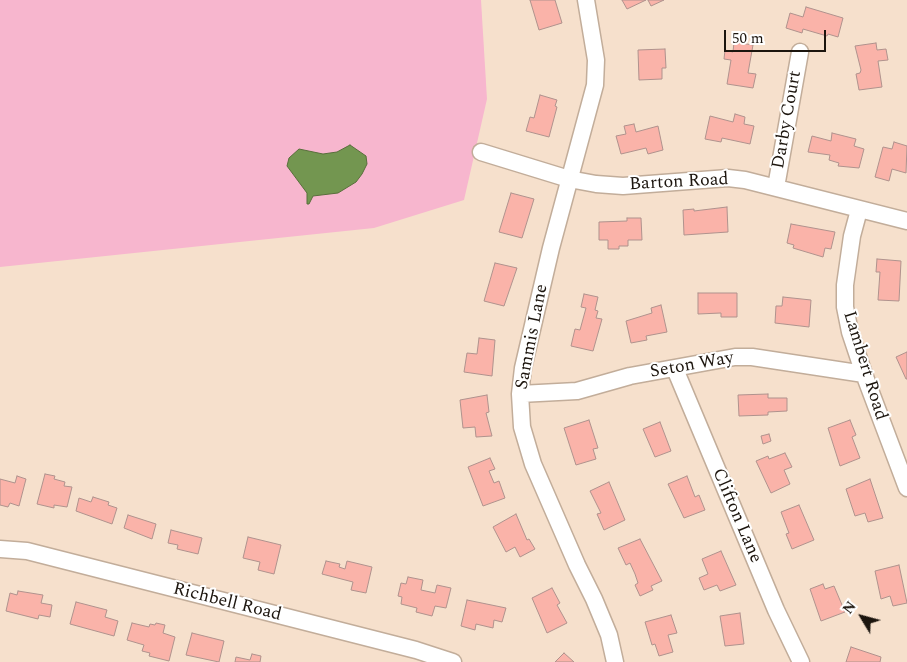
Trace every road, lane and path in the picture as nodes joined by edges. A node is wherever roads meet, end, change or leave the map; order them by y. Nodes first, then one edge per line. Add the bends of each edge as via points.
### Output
1 (586, 0) edge
2 (800, 52) dead end
3 (481, 152) dead end
4 (569, 179) junction
5 (776, 187) junction
6 (859, 210) junction
7 (907, 221) edge
8 (675, 368) junction
9 (864, 374) junction
10 (520, 394) junction
11 (907, 488) edge
12 (0, 549) edge
13 (452, 662) edge
14 (615, 662) edge
15 (801, 662) edge

1 - 4 street, Sammis Lane via 596,60 595,85
2 - 5 street, Darby Court
3 - 4 street, Barton Road
4 - 5 street, Barton Road via 623,186 728,178
4 - 10 street, Sammis Lane via 523,368
5 - 6 street, Barton Road
6 - 7 street, Barton Road
6 - 9 street, Lambert Road via 852,236 845,307
8 - 9 street, Seton Way via 752,357
8 - 10 street, Seton Way via 577,391
8 - 15 street, Clifton Lane
9 - 11 street, Lambert Road
10 - 14 street, Sammis Lane via 522,427 533,464 609,635
12 - 13 street, Richbell Road via 27,551 416,650

